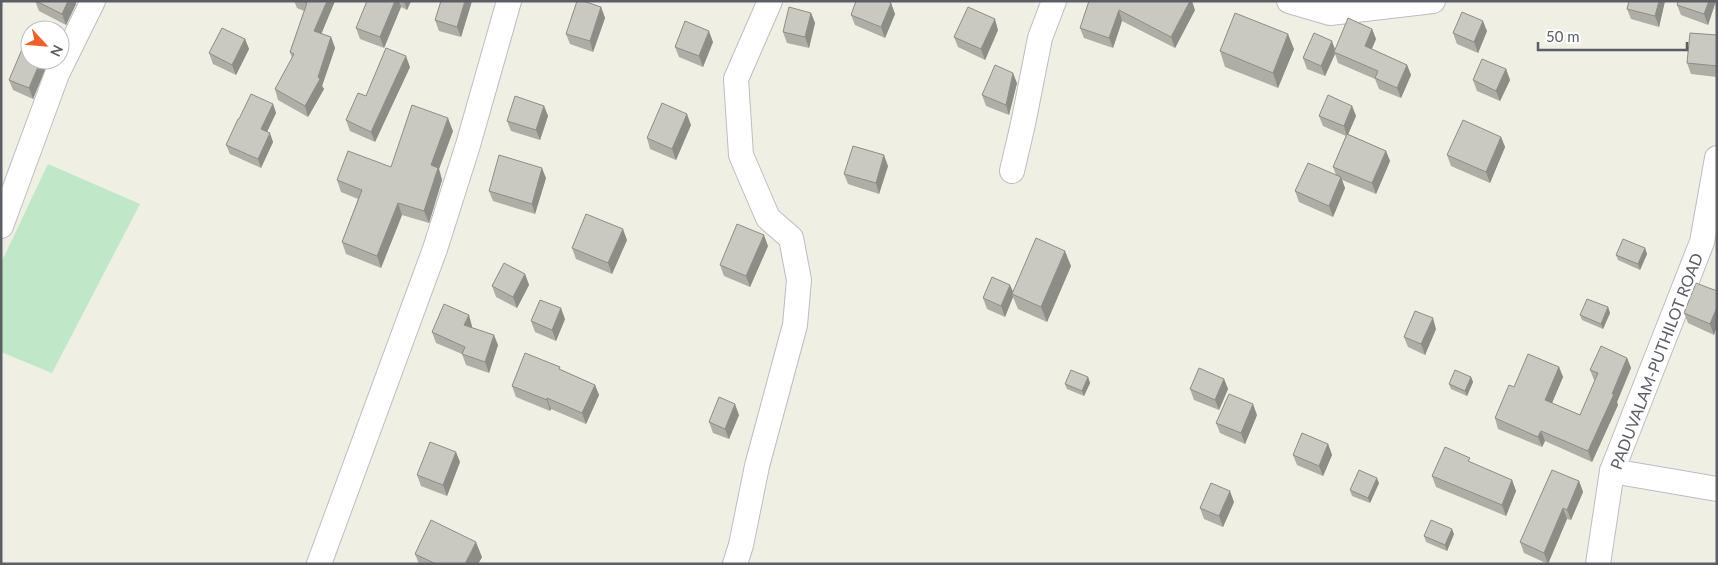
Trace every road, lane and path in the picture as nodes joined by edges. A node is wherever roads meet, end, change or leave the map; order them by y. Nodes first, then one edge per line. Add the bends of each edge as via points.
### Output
1 (93, 1) edge
2 (510, 1) edge
3 (770, 1) edge
4 (1054, 1) edge
5 (1289, 1) edge
6 (1433, 1) edge
7 (1359, 6) edge
8 (1717, 158) edge
9 (1012, 171) dead end
10 (1, 226) edge
11 (1612, 470) junction
12 (1717, 489) edge
13 (319, 564) edge
14 (735, 564) edge
15 (1598, 564) edge

1 - 10 street via 57,74
2 - 13 street via 435,250
3 - 14 street via 736,79 741,155 768,218 791,238 799,280 795,325 756,466
4 - 9 street via 1040,38
5 - 7 street via 1330,12
6 - 7 street
8 - 11 street, PADUVALAM-PUTHILOT ROAD via 1702,242
11 - 12 street
11 - 15 street, PADUVALAM-PUTHILOT ROAD

